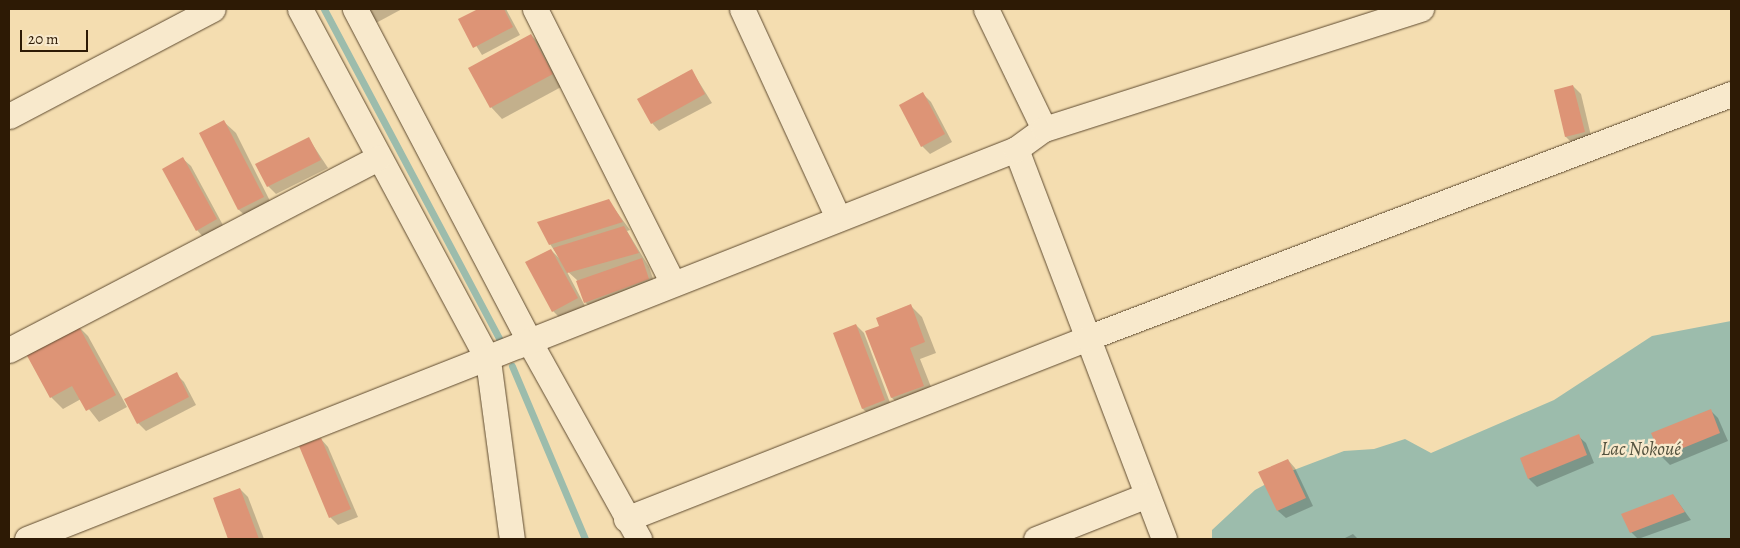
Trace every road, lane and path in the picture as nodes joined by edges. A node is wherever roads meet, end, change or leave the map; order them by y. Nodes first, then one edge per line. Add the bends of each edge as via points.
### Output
1 (213, 9) edge
2 (300, 9) edge
3 (356, 9) edge
4 (535, 9) edge
5 (742, 9) edge
6 (986, 9) edge
7 (1420, 9) edge
8 (1731, 94) edge
9 (9, 116) edge
10 (1044, 129) junction
11 (1016, 149) junction
12 (378, 158) junction
13 (838, 218) junction
14 (673, 283) junction
15 (1087, 338) junction
16 (529, 341) junction
17 (9, 350) edge
18 (488, 360) junction
19 (1147, 495) junction
20 (626, 519) junction
21 (27, 539) edge
22 (512, 539) edge
23 (639, 539) edge
24 (1036, 539) edge
25 (1164, 539) edge

1 - 9 street
2 - 12 street
3 - 16 street
4 - 14 street
5 - 13 street
6 - 10 street
7 - 10 street
8 - 15 street
10 - 11 street
11 - 13 street
11 - 15 street
12 - 17 street
12 - 18 street
13 - 14 street
14 - 16 street
15 - 19 street
15 - 20 street
16 - 18 street
16 - 20 street
18 - 21 street
18 - 22 street
19 - 24 street
19 - 25 street
20 - 23 street

